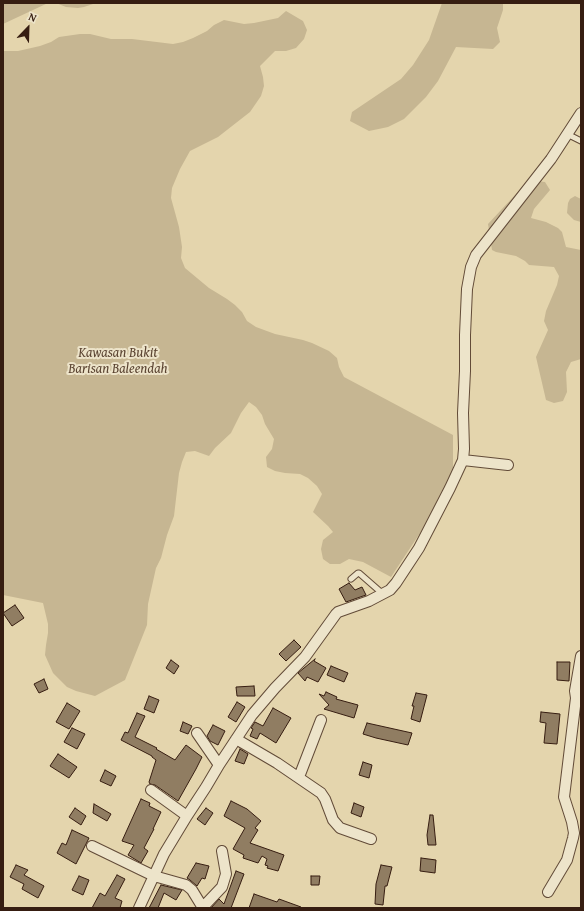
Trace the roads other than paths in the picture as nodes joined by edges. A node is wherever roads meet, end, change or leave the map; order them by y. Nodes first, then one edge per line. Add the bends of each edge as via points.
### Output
1 (581, 113) edge
2 (568, 134) junction
3 (581, 141) edge
4 (463, 460) junction
5 (508, 465) dead end
6 (351, 579) dead end
7 (383, 594) junction
8 (581, 656) edge
9 (579, 699) edge
10 (321, 720) dead end
11 (197, 733) dead end
12 (236, 740) junction
13 (219, 765) junction
14 (299, 778) junction
15 (151, 790) dead end
16 (187, 816) junction
17 (371, 840) dead end
18 (92, 846) dead end
19 (222, 851) dead end
20 (154, 876) junction
21 (548, 892) dead end
22 (203, 907) edge
23 (139, 908) edge

1 - 2 street
2 - 3 lane
2 - 4 street via 476,255 471,267 467,289 465,335
4 - 5 street
4 - 7 street via 419,548 396,583
6 - 7 lane via 360,573
7 - 12 street via 338,612 305,657 252,715
8 - 9 street via 576,685
9 - 21 street via 564,797 574,838 567,860
10 - 14 street
11 - 13 street
12 - 13 street
12 - 14 street
13 - 16 street
14 - 17 street via 321,793 333,820 340,828
15 - 16 street
16 - 20 street
18 - 20 street
19 - 22 street via 226,874 222,887
20 - 22 street via 189,887
20 - 23 street

